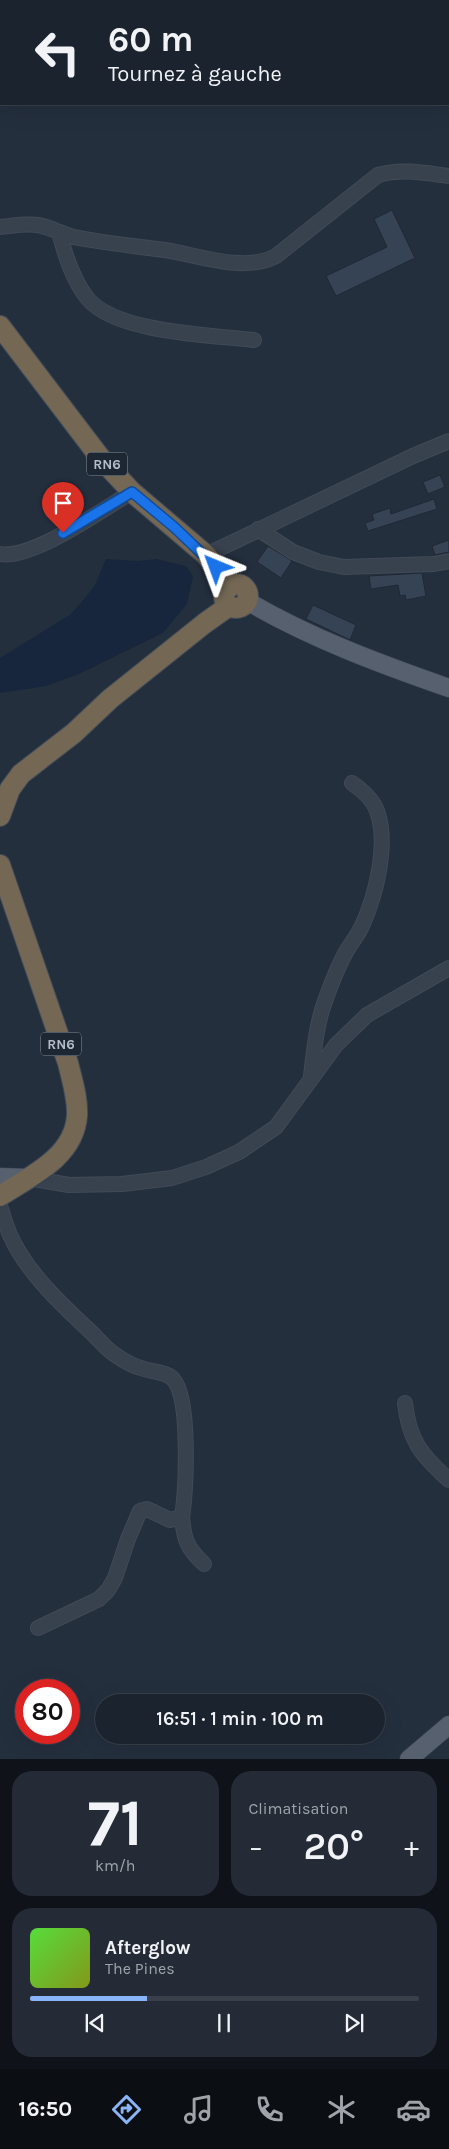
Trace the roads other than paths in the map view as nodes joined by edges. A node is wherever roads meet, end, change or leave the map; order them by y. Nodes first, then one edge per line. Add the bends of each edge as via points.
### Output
1 (449, 176) edge
2 (0, 228) edge
3 (59, 232) junction
4 (0, 326) edge
5 (254, 340) dead end
6 (449, 441) edge
7 (132, 492) junction
8 (258, 529) junction
9 (0, 554) edge
10 (206, 555) junction
11 (449, 561) edge
12 (235, 598) junction
13 (449, 688) edge
14 (352, 784) dead end
15 (0, 816) edge
16 (0, 865) edge
17 (449, 968) edge
18 (311, 1078) junction
19 (0, 1177) edge
20 (28, 1178) junction
21 (0, 1196) edge
22 (0, 1206) edge
23 (405, 1403) dead end
24 (449, 1480) edge
25 (182, 1517) junction
26 (204, 1564) dead end
27 (38, 1628) dead end
28 (449, 1726) edge
29 (409, 1759) edge

1 - 3 street via 412,171 378,175 276,256 261,262 218,262
2 - 3 street via 39,225
3 - 5 street via 79,286 89,300 104,311 144,325
4 - 7 highway, RN6 via 102,460
6 - 8 street
7 - 9 street via 35,548 9,556
7 - 10 highway, RN6
8 - 10 street
8 - 11 street via 293,552 344,567
10 - 12 highway, RN6
12 - 13 main road via 282,622
12 - 15 highway via 21,774 10,789
14 - 18 street via 365,793 377,810 382,837 379,866 371,905 362,928 345,953 323,1006
16 - 20 highway, RN6 via 76,1094 77,1116 71,1138 54,1161
17 - 18 street via 367,1016 336,1045
18 - 20 street via 269,1134 206,1167 172,1178 122,1184 69,1185
19 - 20 main road
20 - 21 highway, RN6
22 - 25 street via 10,1235 29,1264 45,1286 83,1325 115,1356 139,1368 172,1378 179,1389 185,1429 186,1495
23 - 24 street via 407,1424 418,1448
25 - 26 street via 190,1550
25 - 27 street via 170,1520 147,1509 140,1511 108,1590 92,1603
28 - 29 main road

